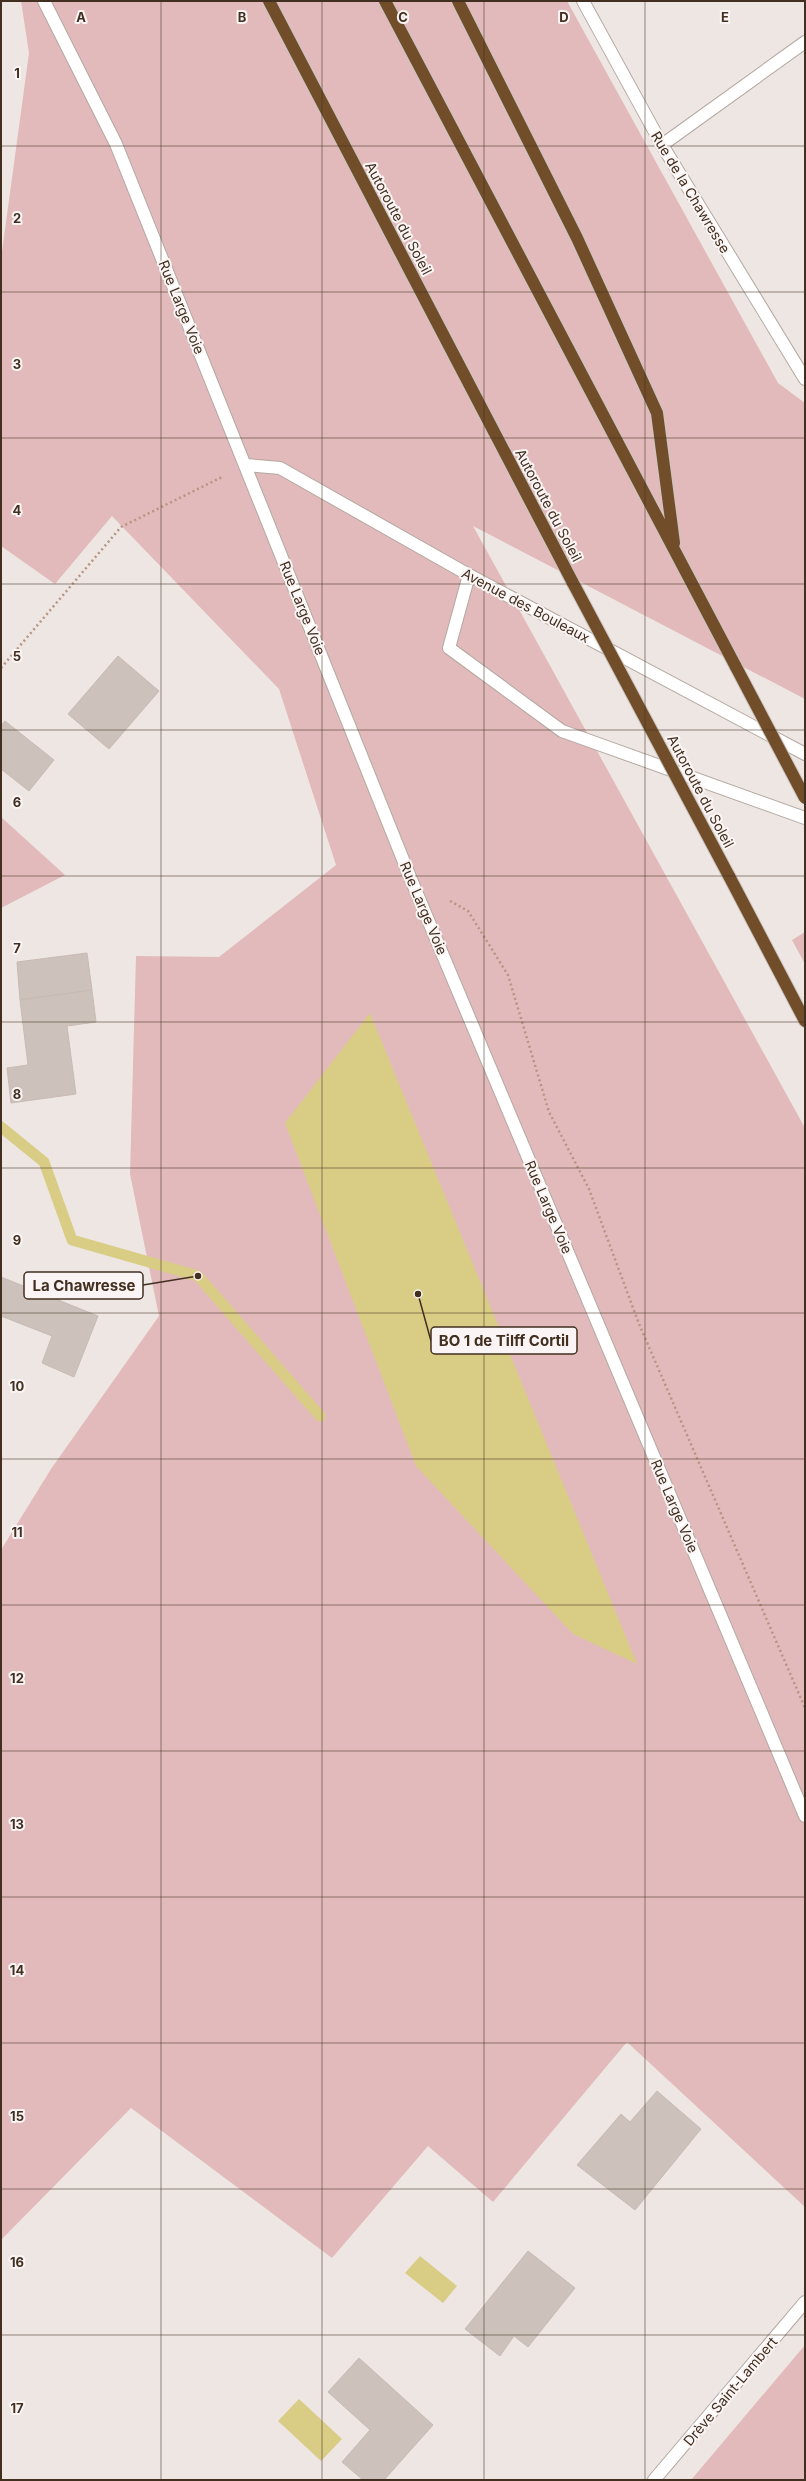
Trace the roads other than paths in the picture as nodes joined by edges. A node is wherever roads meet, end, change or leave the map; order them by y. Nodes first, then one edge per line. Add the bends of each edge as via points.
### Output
1 (44, 1) edge
2 (269, 1) edge
3 (385, 1) edge
4 (458, 1) edge
5 (583, 1) edge
6 (805, 42) edge
7 (662, 144) junction
8 (805, 379) edge
9 (246, 465) junction
10 (675, 552) junction
11 (469, 574) junction
12 (805, 754) edge
13 (805, 798) edge
14 (805, 818) edge
15 (805, 1021) edge
16 (805, 1816) edge
17 (805, 2302) edge
18 (654, 2480) edge

1 - 9 street, Rue Large Voie via 116,144
2 - 15 highway, Autoroute du Soleil, bridge via 572,582
3 - 10 highway
4 - 10 highway via 578,238 657,413
5 - 7 street, Rue de la Chawresse
6 - 7 street
7 - 8 street, Rue de la Chawresse
9 - 11 street, Avenue des Bouleaux via 280,468
9 - 16 street, Rue Large Voie via 410,877
10 - 13 highway, bridge
11 - 12 street, Avenue des Bouleaux
11 - 14 street via 449,648 562,731
17 - 18 street, Drève Saint-Lambert

